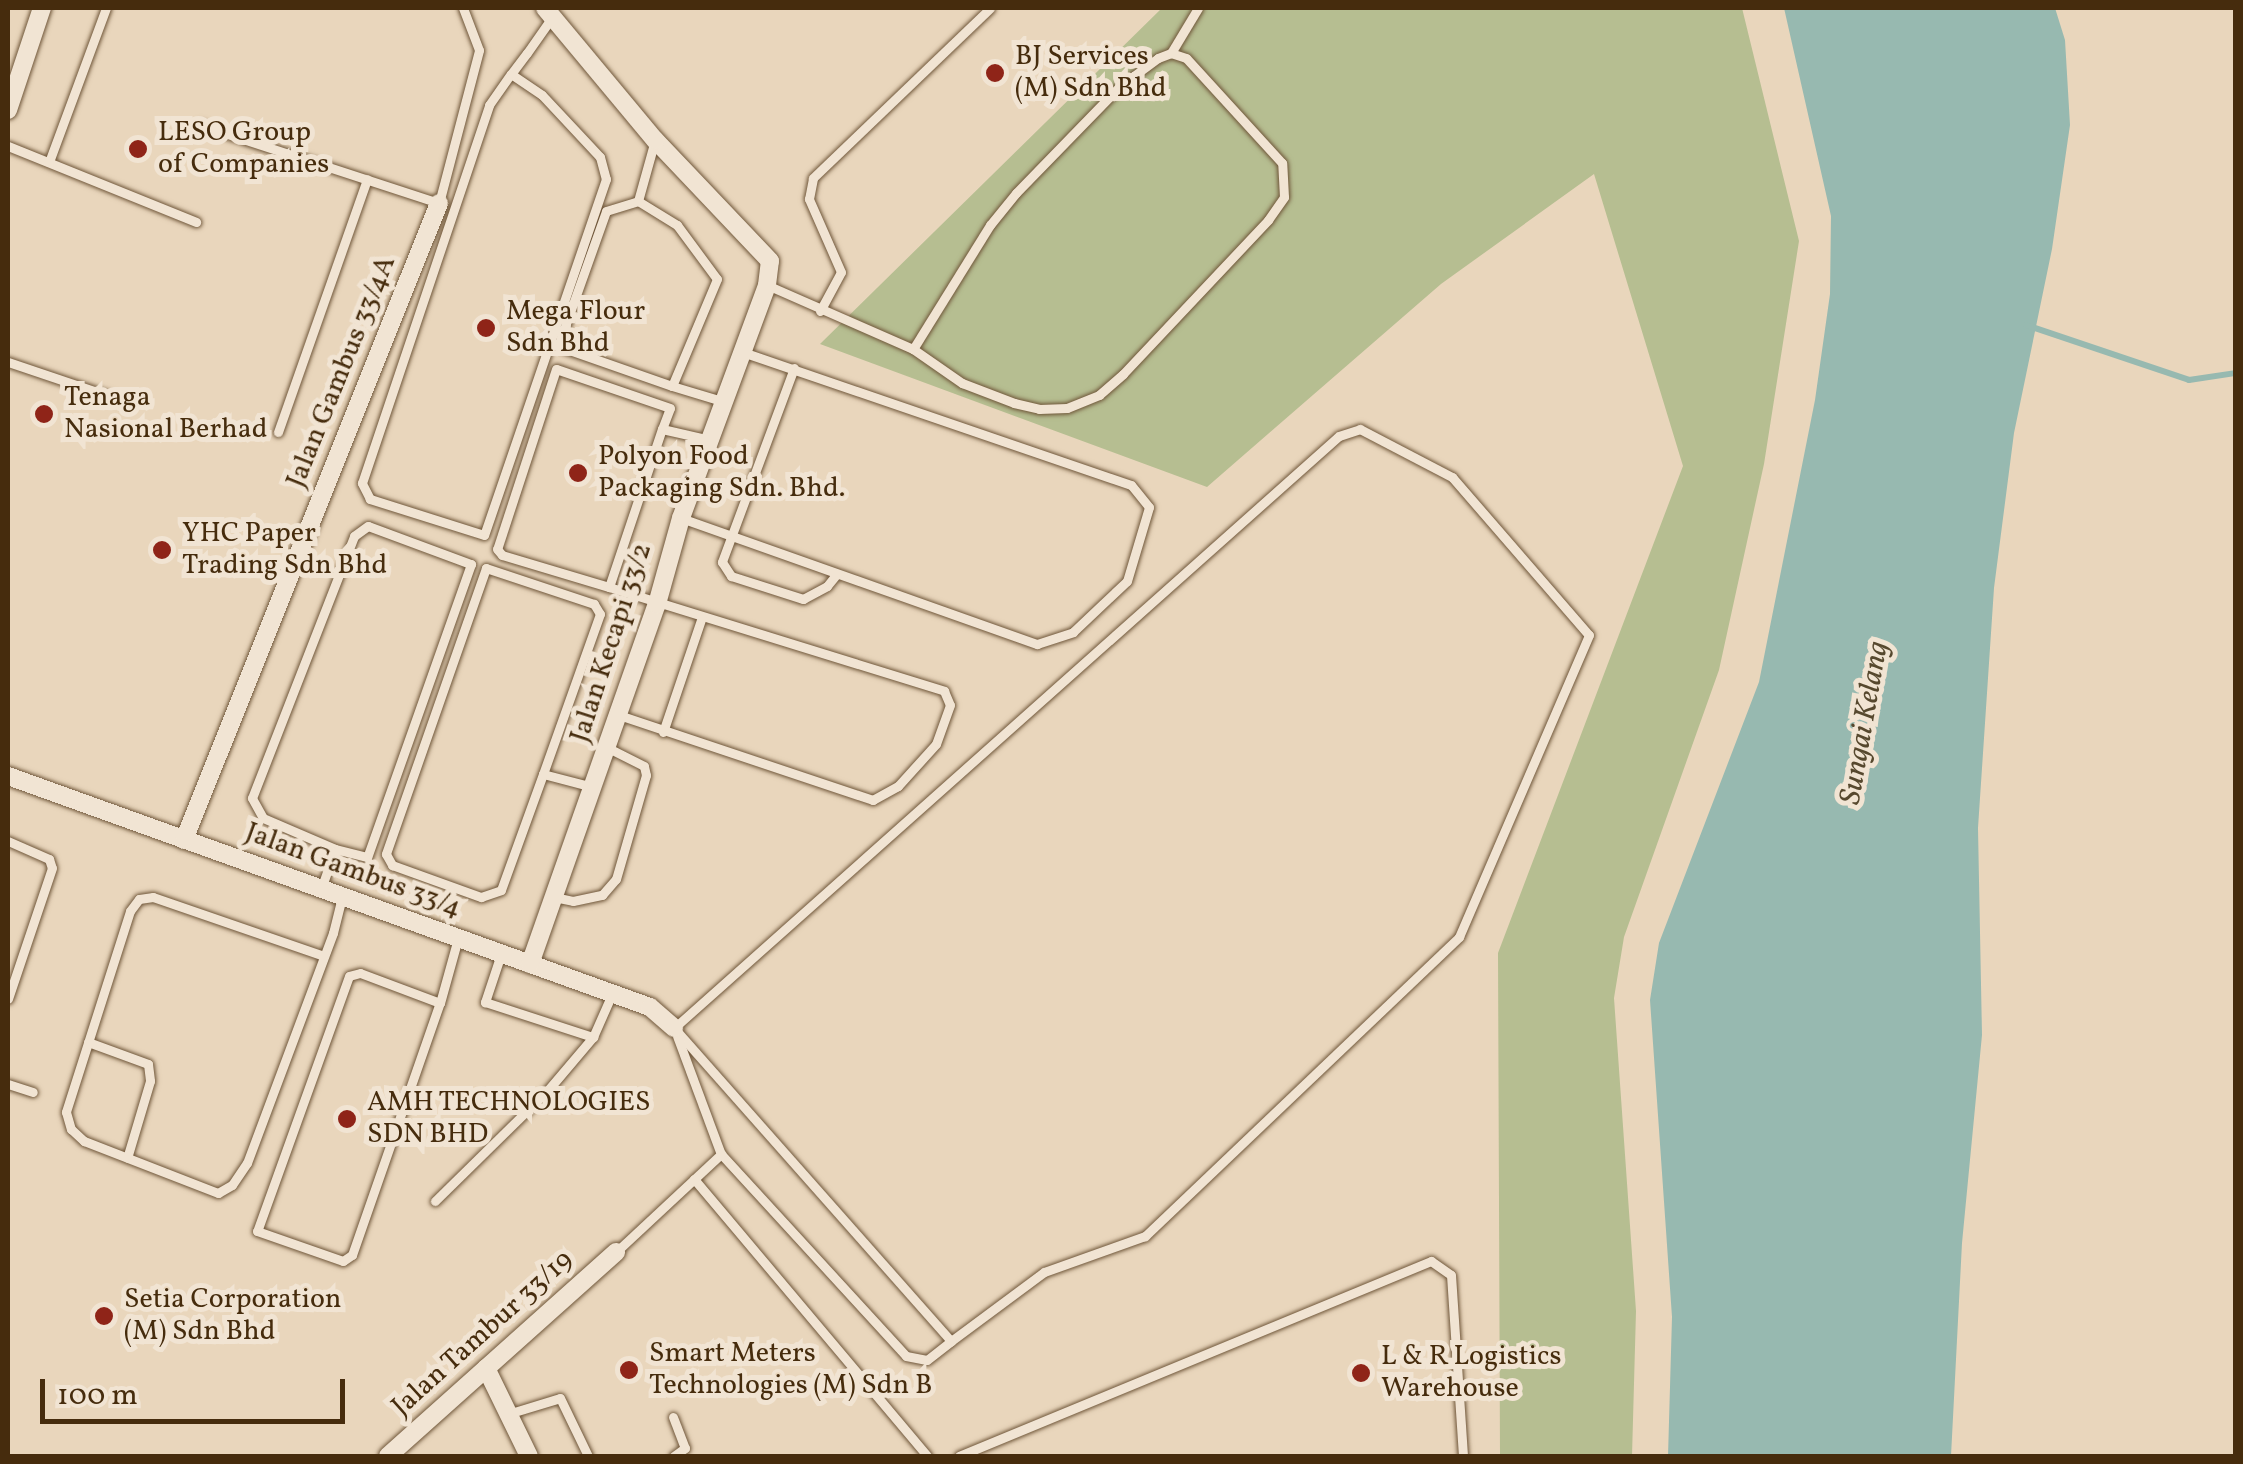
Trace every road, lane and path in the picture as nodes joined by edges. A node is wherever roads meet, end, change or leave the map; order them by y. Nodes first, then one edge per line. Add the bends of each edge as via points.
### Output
1 (42, 8) edge
2 (106, 8) edge
3 (463, 8) edge
4 (990, 8) edge
5 (1198, 8) edge
6 (549, 12) edge
7 (1171, 53) junction
8 (511, 74) junction
9 (8, 110) edge
10 (200, 125) dead end
11 (655, 140) junction
12 (8, 146) edge
13 (49, 162) junction
14 (368, 180) junction
15 (638, 201) junction
16 (439, 203) junction
17 (196, 222) dead end
18 (766, 286) junction
19 (820, 311) junction
20 (913, 349) junction
21 (742, 352) junction
22 (8, 362) edge
23 (794, 368) junction
24 (672, 386) junction
25 (118, 399) dead end
26 (724, 402) junction
27 (662, 429) junction
28 (278, 432) dead end
29 (711, 440) junction
30 (680, 518) junction
31 (731, 537) junction
32 (835, 576) junction
33 (609, 587) junction
34 (657, 604) junction
35 (702, 617) junction
36 (618, 716) junction
37 (663, 732) junction
38 (608, 748) junction
39 (543, 774) junction
40 (8, 776) edge
41 (593, 787) junction
42 (184, 840) junction
43 (8, 841) edge
44 (335, 849) junction
45 (321, 889) junction
46 (342, 896) junction
47 (554, 897) junction
48 (458, 938) junction
49 (501, 954) junction
50 (324, 956) junction
51 (530, 964) junction
52 (612, 994) junction
53 (8, 999) edge
54 (440, 1003) junction
55 (674, 1028) junction
56 (593, 1037) junction
57 (88, 1042) junction
58 (8, 1084) edge
59 (33, 1092) dead end
60 (721, 1154) junction
61 (127, 1158) junction
62 (694, 1179) junction
63 (435, 1201) dead end
64 (616, 1252) joint
65 (951, 1341) junction
66 (486, 1368) junction
67 (511, 1413) junction
68 (673, 1416) dead end
69 (388, 1456) edge
70 (528, 1456) edge
71 (588, 1456) edge
72 (674, 1456) edge
73 (927, 1456) edge
74 (960, 1456) edge
75 (1464, 1456) edge

1 - 9 street
2 - 13 lane
3 - 16 lane via 479,50
4 - 19 lane via 813,178 809,199 841,272
5 - 7 lane
6 - 8 lane
6 - 11 street
7 - 20 lane via 1120,86 1016,193
7 - 20 lane via 1186,58 1276,153 1285,175 1279,208 1123,374 1085,403 1039,409 1014,403 962,383
8 - 8 lane via 489,105 362,484 370,499 484,535 606,179 600,157 542,95
10 - 14 lane
11 - 15 lane
11 - 18 street via 770,260
12 - 13 lane
13 - 17 lane
14 - 16 lane
14 - 28 lane
15 - 24 lane via 677,226 716,279
15 - 24 lane via 606,211 558,346
16 - 42 street, Jalan Gambus 33/4A
18 - 19 lane
18 - 21 street, Jalan Kecapi 33/2
19 - 20 lane
21 - 23 lane
21 - 26 street, Jalan Kecapi 33/2
22 - 25 lane
23 - 31 lane
23 - 32 lane via 1130,485 1148,507 1127,581 1073,632 1038,644
24 - 26 lane
26 - 29 street, Jalan Kecapi 33/2
27 - 29 lane
27 - 33 lane
27 - 33 lane via 670,408 556,368 497,549
29 - 30 street, Jalan Kecapi 33/2
30 - 31 lane
30 - 34 street, Jalan Kecapi 33/2
31 - 32 lane
31 - 32 lane via 722,562 731,576 802,599
33 - 34 lane
34 - 35 lane
34 - 36 street, Jalan Kecapi 33/2
35 - 37 lane
35 - 37 lane via 944,691 950,705 936,744 898,786 873,800
36 - 37 lane
36 - 38 street, Jalan Kecapi 33/2
38 - 41 street, Jalan Kecapi 33/2
38 - 47 lane via 644,766 646,775 616,878 602,894 572,901
39 - 39 lane via 600,614 594,604 486,568 386,854 392,865 481,897 501,890
39 - 41 lane
40 - 42 street, Jalan Gambus 33/4
41 - 47 street, Jalan Kecapi 33/2
42 - 45 street, Jalan Gambus 33/4
43 - 53 lane via 49,859 52,868
44 - 44 lane via 263,818 252,798 354,536 368,526 470,564 367,857
44 - 45 lane
45 - 46 street, Jalan Gambus 33/4
46 - 48 street, Jalan Gambus 33/4
46 - 50 lane
47 - 51 street, Jalan Kecapi 33/2
48 - 49 street, Jalan Gambus 33/4
48 - 54 lane
49 - 51 street, Jalan Gambus 33/4
49 - 56 lane via 485,1002
50 - 57 lane via 153,897 139,899
50 - 61 lane via 247,1164 232,1185 218,1193
51 - 52 street, Jalan Gambus 33/4
52 - 55 street, Jalan Gambus 33/4 via 650,1007
52 - 56 lane
54 - 54 lane via 352,1255 343,1262 256,1231 349,976 360,973
55 - 60 lane
55 - 65 lane
55 - 65 lane via 1340,436 1360,429 1452,477 1589,635 1459,937 1145,1236 1044,1272
56 - 63 lane
57 - 61 lane via 66,1112 71,1129
57 - 61 lane via 148,1064 150,1081
58 - 59 lane
60 - 62 lane
60 - 65 lane via 906,1356 927,1360
62 - 64 lane
62 - 73 lane
64 - 66 street, Jalan Tambur 33/19
66 - 67 street
66 - 69 street, Jalan Tambur 33/19
67 - 70 street
67 - 71 lane via 560,1398
68 - 72 lane via 685,1448
74 - 75 lane via 1431,1262 1451,1275

